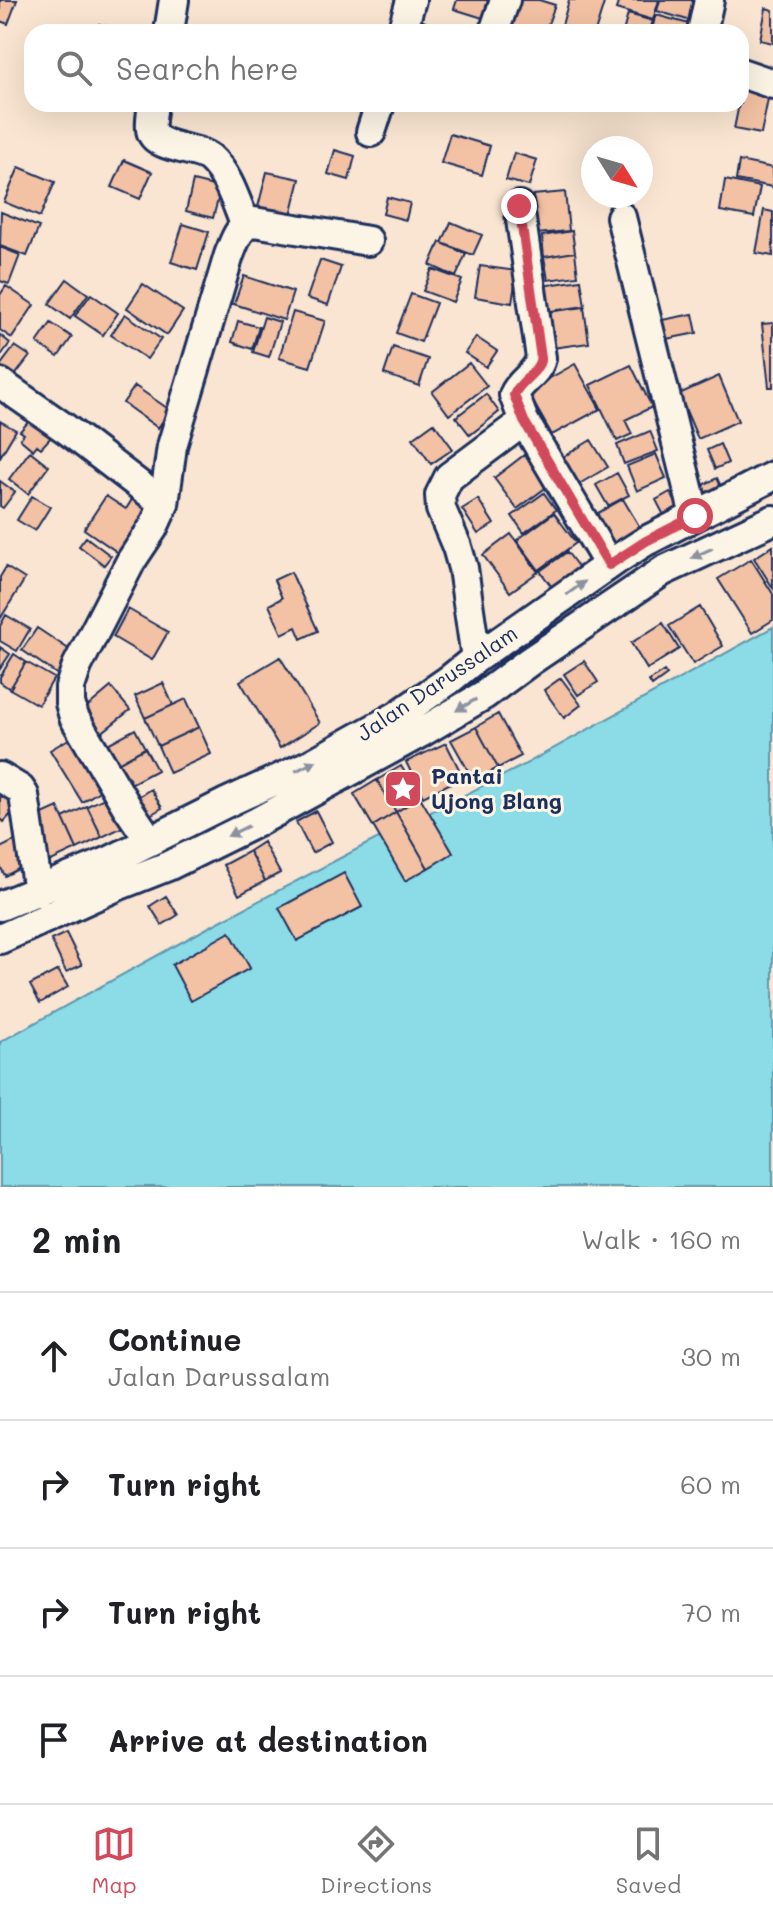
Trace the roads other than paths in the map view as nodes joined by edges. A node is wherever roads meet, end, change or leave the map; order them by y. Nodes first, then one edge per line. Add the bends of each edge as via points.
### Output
1 (174, 0) edge
2 (411, 0) edge
3 (505, 0) edge
4 (709, 0) edge
5 (170, 24) edge
6 (404, 24) edge
7 (497, 24) edge
8 (704, 24) edge
9 (749, 76) edge
10 (773, 84) edge
11 (152, 112) edge
12 (377, 112) edge
13 (371, 132) dead end
14 (519, 206) dead end
15 (621, 217) dead end
16 (245, 224) junction
17 (368, 241) dead end
18 (0, 383) edge
19 (524, 421) junction
20 (773, 476) edge
21 (164, 504) junction
22 (695, 516) junction
23 (773, 520) edge
24 (646, 541) junction
25 (609, 565) junction
26 (663, 571) junction
27 (512, 633) junction
28 (476, 658) junction
29 (530, 661) junction
30 (0, 777) edge
31 (150, 841) junction
32 (38, 892) junction
33 (0, 906) edge
34 (0, 939) edge

1 - 5 street
2 - 6 street
3 - 7 street
4 - 8 street
9 - 10 street
11 - 16 street via 153,136 206,155 217,165
12 - 13 street
14 - 19 street via 541,358 514,395
15 - 22 street
16 - 17 street
16 - 21 street via 229,255 172,446
18 - 21 street
19 - 25 street
19 - 28 street via 449,477 440,495 463,568
20 - 22 street, Jalan Darussalam
21 - 31 street via 70,687 74,717
22 - 24 street, Jalan Darussalam
23 -> 26 street, Jalan Darussalam
24 - 25 street, Jalan Darussalam
24 - 26 street
27 -> 25 street, Jalan Darussalam
26 - 29 street, Jalan Darussalam
27 - 28 street, Jalan Darussalam
27 - 29 street
31 -> 28 street, Jalan Darussalam via 397,716
29 -> 34 street, Jalan Darussalam via 422,732 257,822
30 - 32 street via 24,795
31 - 32 street, Jalan Darussalam
32 - 33 street, Jalan Darussalam

